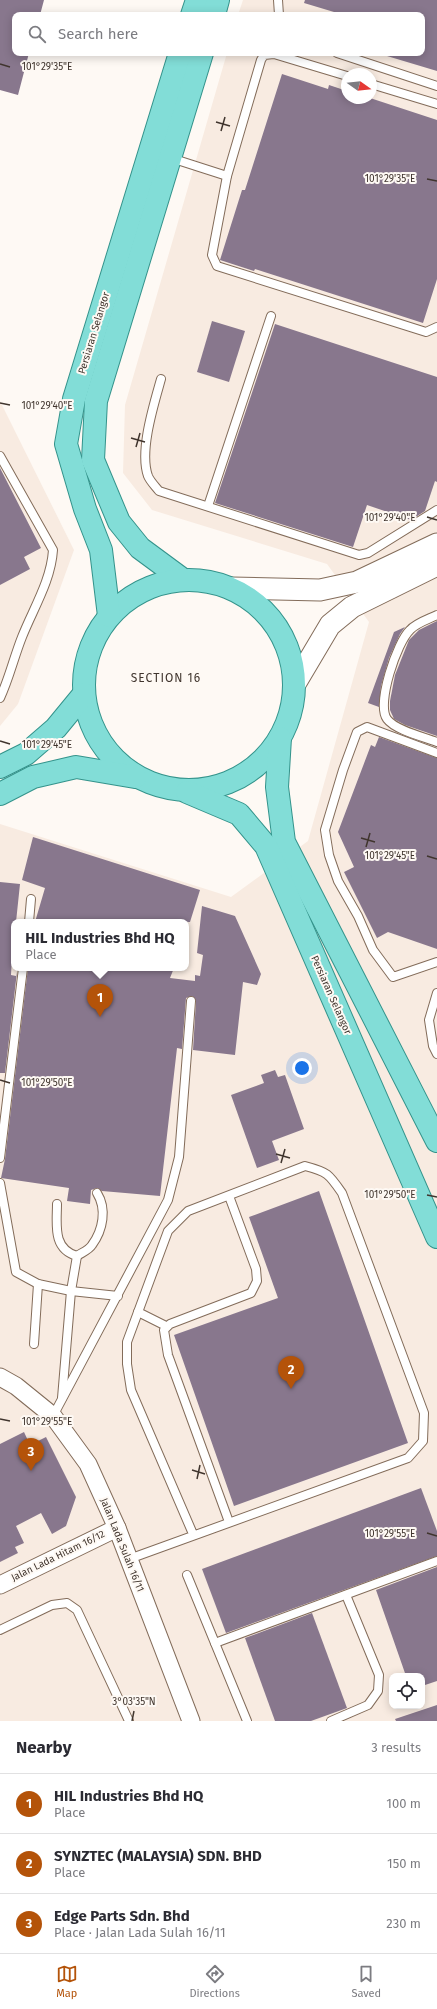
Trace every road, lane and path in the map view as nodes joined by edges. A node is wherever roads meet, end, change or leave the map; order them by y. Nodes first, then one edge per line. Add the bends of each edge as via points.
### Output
1 (197, 0) edge
2 (218, 0) edge
3 (278, 0) edge
4 (193, 12) edge
5 (215, 12) edge
6 (279, 12) edge
7 (179, 56) edge
8 (201, 56) edge
9 (263, 56) edge
10 (281, 56) edge
11 (346, 56) edge
12 (341, 74) edge
13 (377, 86) edge
14 (437, 86) edge
15 (437, 104) edge
16 (170, 158) junction
17 (227, 176) junction
18 (271, 316) dead end
19 (437, 327) edge
20 (161, 379) dead end
21 (0, 456) edge
22 (208, 506) junction
23 (437, 510) edge
24 (437, 544) edge
25 (437, 565) edge
26 (182, 579) junction
27 (232, 588) junction
28 (437, 615) edge
29 (109, 616) junction
30 (294, 684) junction
31 (84, 694) junction
32 (0, 698) edge
33 (280, 738) junction
34 (437, 742) edge
35 (437, 753) edge
36 (0, 767) edge
37 (136, 777) junction
38 (185, 791) junction
39 (0, 794) edge
40 (31, 899) dead end
41 (29, 919) edge
42 (437, 962) edge
43 (23, 971) edge
44 (437, 993) edge
45 (191, 1001) dead end
46 (437, 1054) edge
47 (432, 1124) edge
48 (437, 1141) edge
49 (0, 1158) edge
50 (0, 1183) edge
51 (97, 1193) dead end
52 (229, 1196) junction
53 (57, 1204) dead end
54 (437, 1236) edge
55 (77, 1256) junction
56 (38, 1284) junction
57 (71, 1291) junction
58 (118, 1296) junction
59 (138, 1312) junction
60 (166, 1326) junction
61 (34, 1344) dead end
62 (0, 1377) edge
63 (61, 1401) junction
64 (53, 1416) junction
65 (229, 1522) junction
66 (117, 1528) junction
67 (193, 1534) junction
68 (129, 1559) junction
69 (437, 1561) edge
70 (187, 1575) dead end
71 (0, 1585) edge
72 (346, 1595) junction
73 (0, 1630) edge
74 (215, 1643) junction
75 (129, 1721) edge
76 (192, 1721) edge
77 (247, 1721) edge
78 (331, 1721) edge

1 - 4 main road
2 - 5 main road
3 - 6 lane
7 - 29 main road, Persiaran Selangor via 74,398 66,444 85,509 101,550
8 - 16 main road
9 - 17 lane
10 - 12 lane
11 - 14 lane
13 - 15 lane
16 - 17 lane
16 - 26 main road via 96,401 93,460 120,522 140,548
17 - 19 lane via 212,255 217,266 426,332
18 - 22 lane
20 - 22 lane via 151,413 145,459 148,477 159,491
21 - 32 lane via 53,550 44,588 22,636
22 - 23 lane via 359,555 368,553
24 - 27 street via 357,582 320,590
25 - 30 street via 352,607 330,625
26 - 27 main road via 208,580
26 - 29 main road via 155,585 130,597
27 - 30 main road via 257,604 277,626 290,654
28 - 34 lane via 410,630 398,650 385,688 384,713 388,720 400,728
29 - 31 main road via 94,640 86,666
30 - 33 main road via 291,712
31 - 36 main road via 56,728 26,754
31 - 37 main road via 92,727 110,756
33 - 38 main road via 263,760 240,778 213,788
33 - 47 main road via 277,787 284,842
35 - 42 lane via 367,727 357,732 325,830 329,855 338,882 358,916 373,950 393,977
37 - 38 main road via 160,787
37 - 39 main road via 76,767 33,777
38 - 54 main road, Persiaran Selangor via 239,814 266,846
40 - 41 lane
43 - 49 lane
44 - 46 lane via 429,1020
45 - 58 lane via 179,1157 168,1200
47 - 48 main road
50 - 56 lane via 16,1272
51 - 55 lane via 103,1203 103,1218 99,1232 91,1247
52 - 59 lane via 188,1211 168,1231
52 - 60 lane via 256,1269 257,1281 252,1293
52 - 65 lane via 305,1166 330,1175 342,1193 424,1413 425,1432 418,1450 408,1458
53 - 55 lane via 57,1239 69,1254
55 - 57 lane
56 - 57 lane
56 - 61 lane
57 - 58 lane
57 - 63 lane
58 - 63 lane
59 - 60 lane
59 - 67 lane via 127,1342 131,1390
60 - 65 lane via 164,1330 168,1355
62 - 64 street, Jalan Lada Sulah 16/11 via 16,1386
63 - 64 lane
64 - 66 street, Jalan Lada Sulah 16/11 via 88,1464
65 - 67 lane
66 - 68 street, Jalan Lada Sulah 16/11
66 - 71 street, Jalan Lada Hitam 16/12
67 - 68 lane
68 - 76 street, Jalan Lada Sulah 16/11
69 - 72 lane
70 - 74 lane
72 - 74 lane
72 - 78 lane via 379,1675 378,1691 368,1705
73 - 75 lane via 52,1605 67,1603 77,1610
74 - 77 lane

